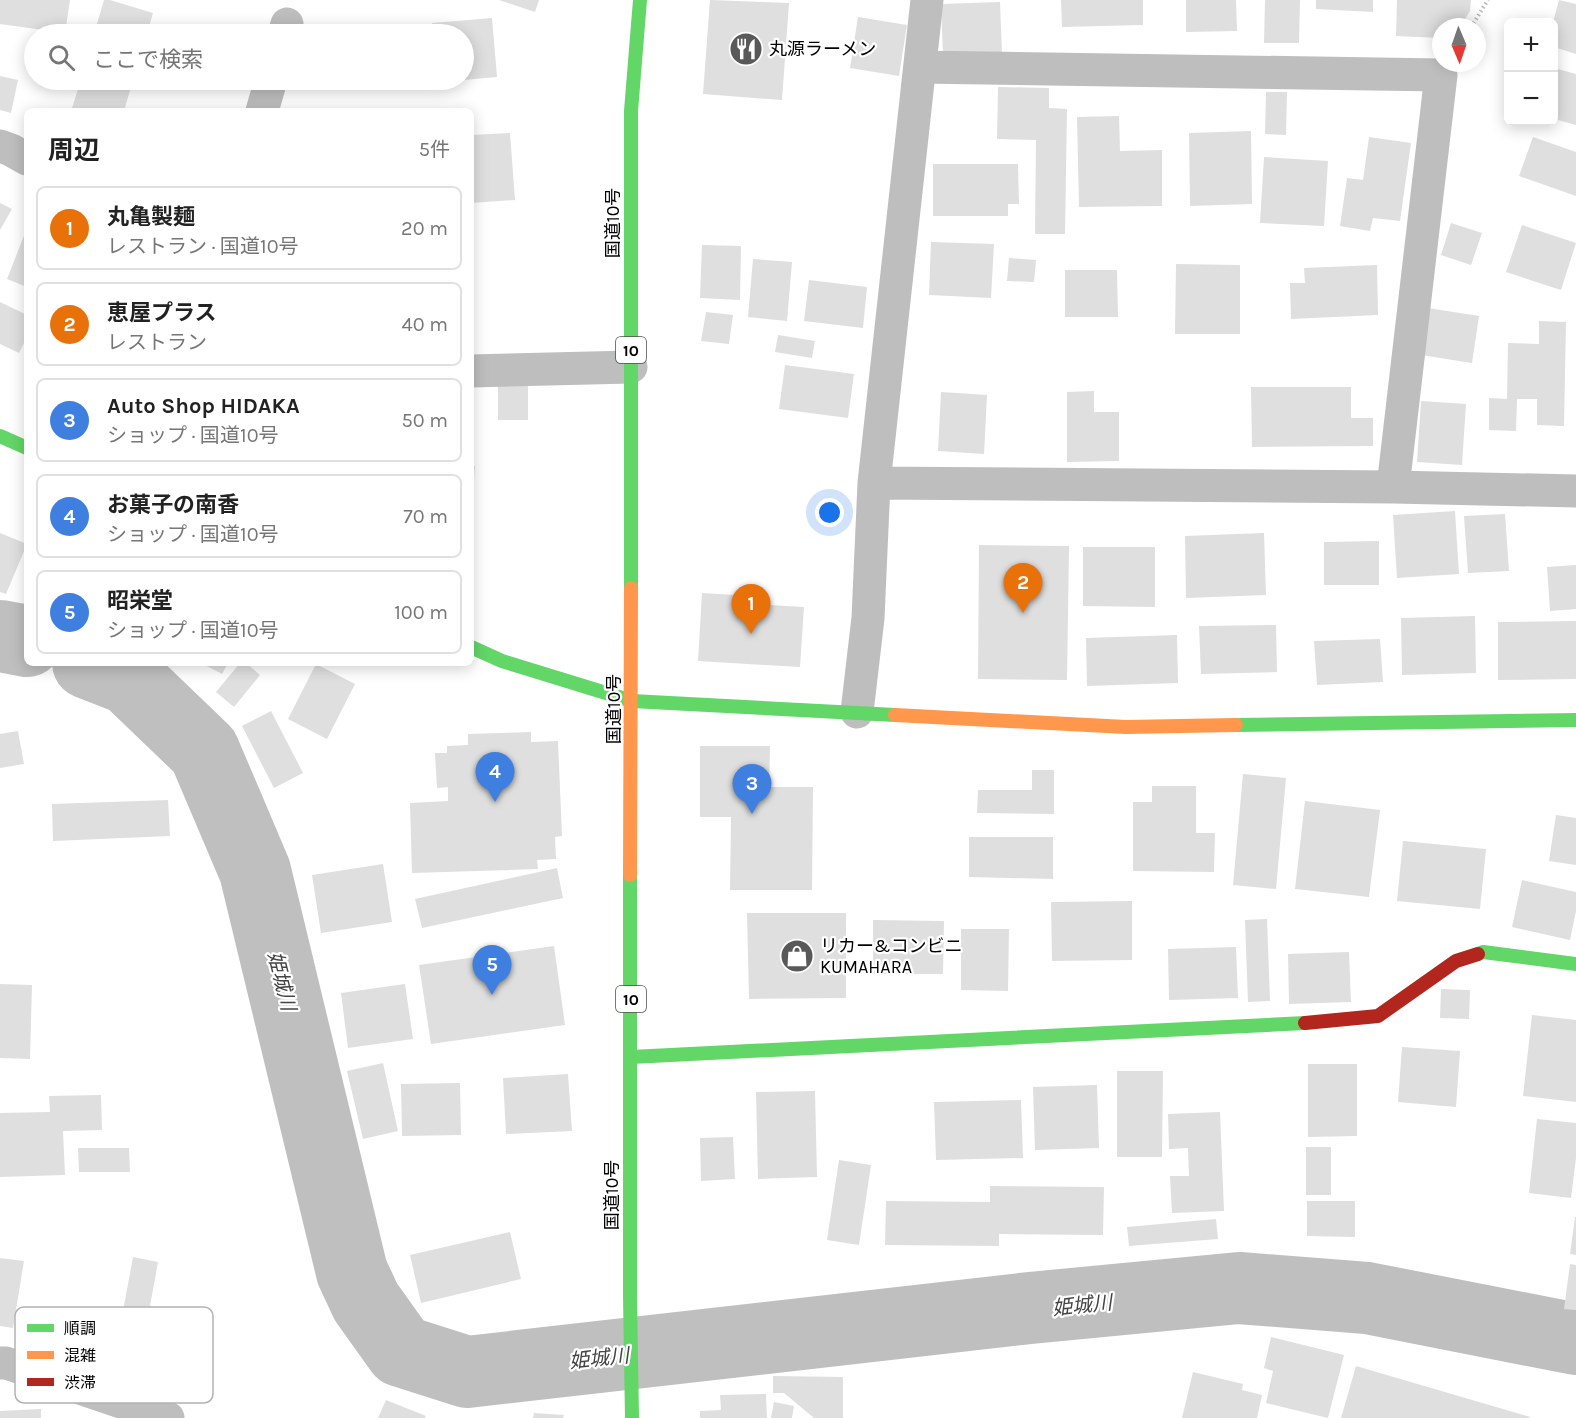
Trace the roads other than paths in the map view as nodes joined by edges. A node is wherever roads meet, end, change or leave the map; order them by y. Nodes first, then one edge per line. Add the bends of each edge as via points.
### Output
1 (640, 0) edge
2 (927, 0) edge
3 (920, 67) junction
4 (268, 90) edge
5 (263, 108) edge
6 (0, 146) edge
7 (24, 157) edge
8 (631, 367) junction
9 (474, 371) edge
10 (0, 436) edge
11 (24, 447) edge
12 (874, 483) junction
13 (1393, 487) junction
14 (1576, 491) edge
15 (474, 648) edge
16 (632, 701) junction
17 (857, 712) junction
18 (1576, 720) edge
19 (1576, 964) edge
20 (631, 1057) junction
21 (0, 1363) edge
22 (15, 1366) edge
23 (124, 1403) edge
24 (168, 1418) edge
25 (632, 1418) edge

1 - 8 main road, 国道10号 / 10 via 631,111
2 - 3 street
3 - 12 street
3 - 13 street via 1441,75
4 - 5 street
6 - 7 street
8 - 9 street
8 - 16 main road, 国道10号 / 10
10 - 11 main road
12 - 13 street
12 - 17 street via 868,618
13 - 14 street
15 - 16 main road via 502,661
16 - 17 main road
16 - 20 main road, 国道10号 / 10
17 - 18 main road via 1126,727
19 - 20 main road via 1483,952 1455,961 1378,1016 1337,1021
20 - 25 main road, 国道10号 / 10
21 - 22 street
23 - 24 street

